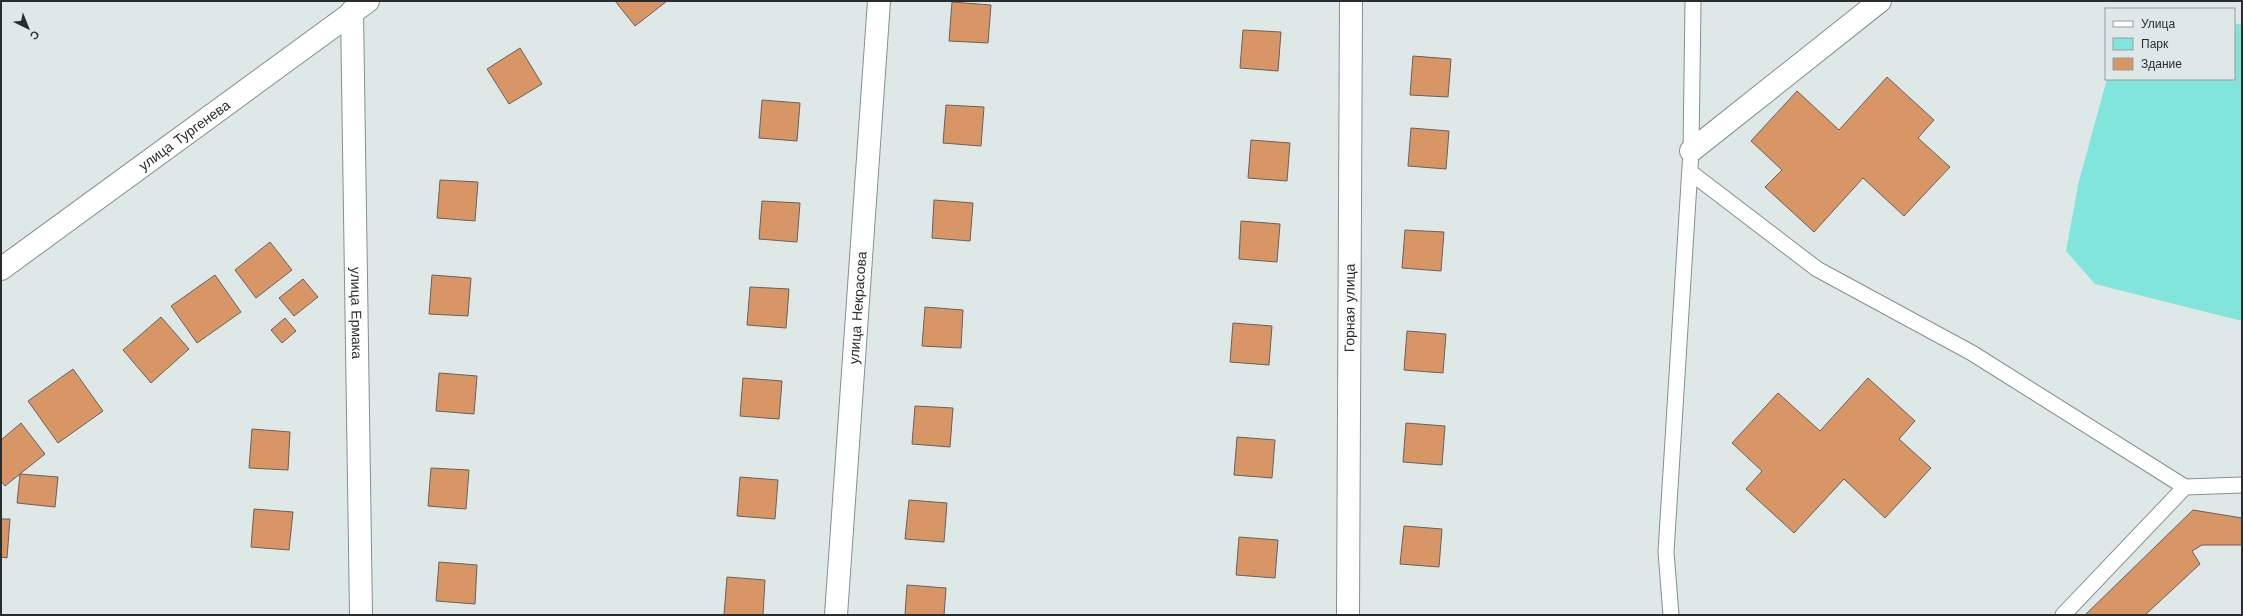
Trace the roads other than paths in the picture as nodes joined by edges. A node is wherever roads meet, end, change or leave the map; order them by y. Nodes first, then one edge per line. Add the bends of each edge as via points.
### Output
1 (879, 1) edge
2 (1351, 1) edge
3 (1693, 1) edge
4 (1880, 1) edge
5 (360, 6) edge
6 (1691, 161) junction
7 (1, 269) edge
8 (2242, 485) edge
9 (2185, 487) junction
10 (360, 615) edge
11 (836, 615) edge
12 (1348, 615) edge
13 (1671, 615) edge
14 (2063, 615) edge

1 - 11 street, улица Некрасова
2 - 12 street, Горная улица
3 - 6 lane
4 - 6 street
5 - 7 street, улица Тургенева
5 - 10 street, улица Ермака
6 - 9 lane via 1817,269 1972,353
6 - 13 lane via 1666,552
8 - 9 lane
9 - 14 lane

